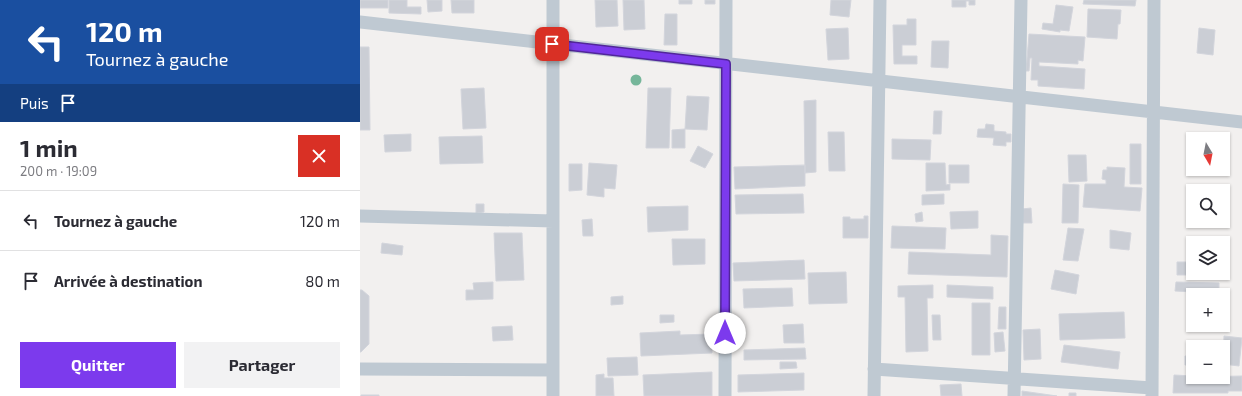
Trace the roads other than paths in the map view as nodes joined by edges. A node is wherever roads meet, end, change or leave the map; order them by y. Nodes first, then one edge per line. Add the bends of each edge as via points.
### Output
1 (553, 0) edge
2 (726, 0) edge
3 (880, 0) edge
4 (1022, 0) edge
5 (1154, 0) edge
6 (360, 22) edge
7 (552, 44) junction
8 (726, 64) junction
9 (879, 81) junction
10 (1020, 97) junction
11 (1153, 112) junction
12 (1242, 122) edge
13 (360, 216) edge
14 (553, 221) junction
15 (360, 369) edge
16 (874, 369) junction
17 (553, 370) junction
18 (1014, 379) junction
19 (1152, 392) edge
20 (553, 396) edge
21 (724, 396) edge
22 (874, 396) edge
23 (1014, 396) edge

1 - 7 street
2 - 8 street
3 - 9 street
4 - 10 street
5 - 11 street
6 - 7 street
7 - 8 street
7 - 14 street
8 - 9 street
8 - 21 street
9 - 10 street
9 - 16 street
10 - 11 street
10 - 18 street
11 - 12 street
11 - 19 street
13 - 14 street
14 - 17 street
15 - 17 street
16 - 18 street
16 - 22 street
17 - 20 street
18 - 19 street
18 - 23 street

